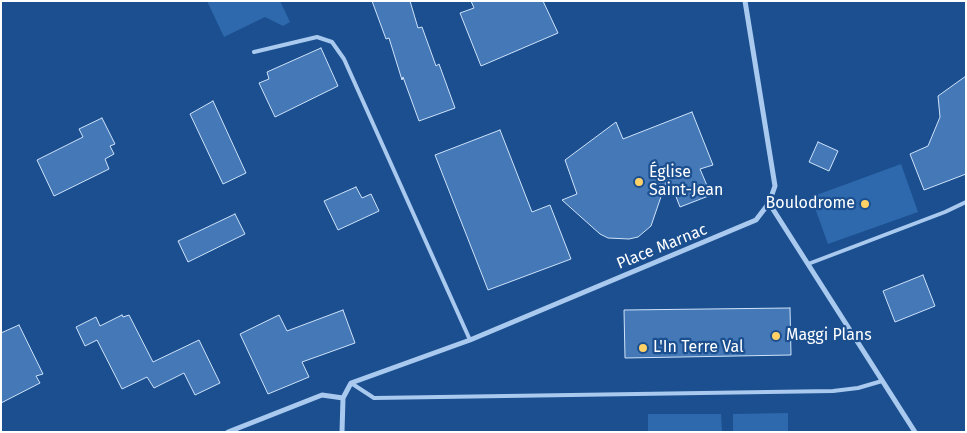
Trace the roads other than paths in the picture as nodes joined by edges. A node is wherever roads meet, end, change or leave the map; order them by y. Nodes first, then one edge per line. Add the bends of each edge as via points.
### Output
1 (745, 1) edge
2 (254, 52) dead end
3 (966, 202) edge
4 (769, 203) junction
5 (808, 264) junction
6 (470, 340) junction
7 (882, 381) junction
8 (351, 383) junction
9 (343, 398) junction
10 (228, 432) edge
11 (342, 432) edge
12 (915, 432) edge

1 - 4 street via 775,186
2 - 6 lane via 317,37 332,42 344,59
3 - 5 lane
4 - 5 street
4 - 6 street, Place Marnac via 756,220
5 - 7 street
6 - 8 street, Place Marnac
7 - 8 lane via 833,391 374,398
7 - 12 street
8 - 9 street
9 - 10 street via 322,395
9 - 11 street

